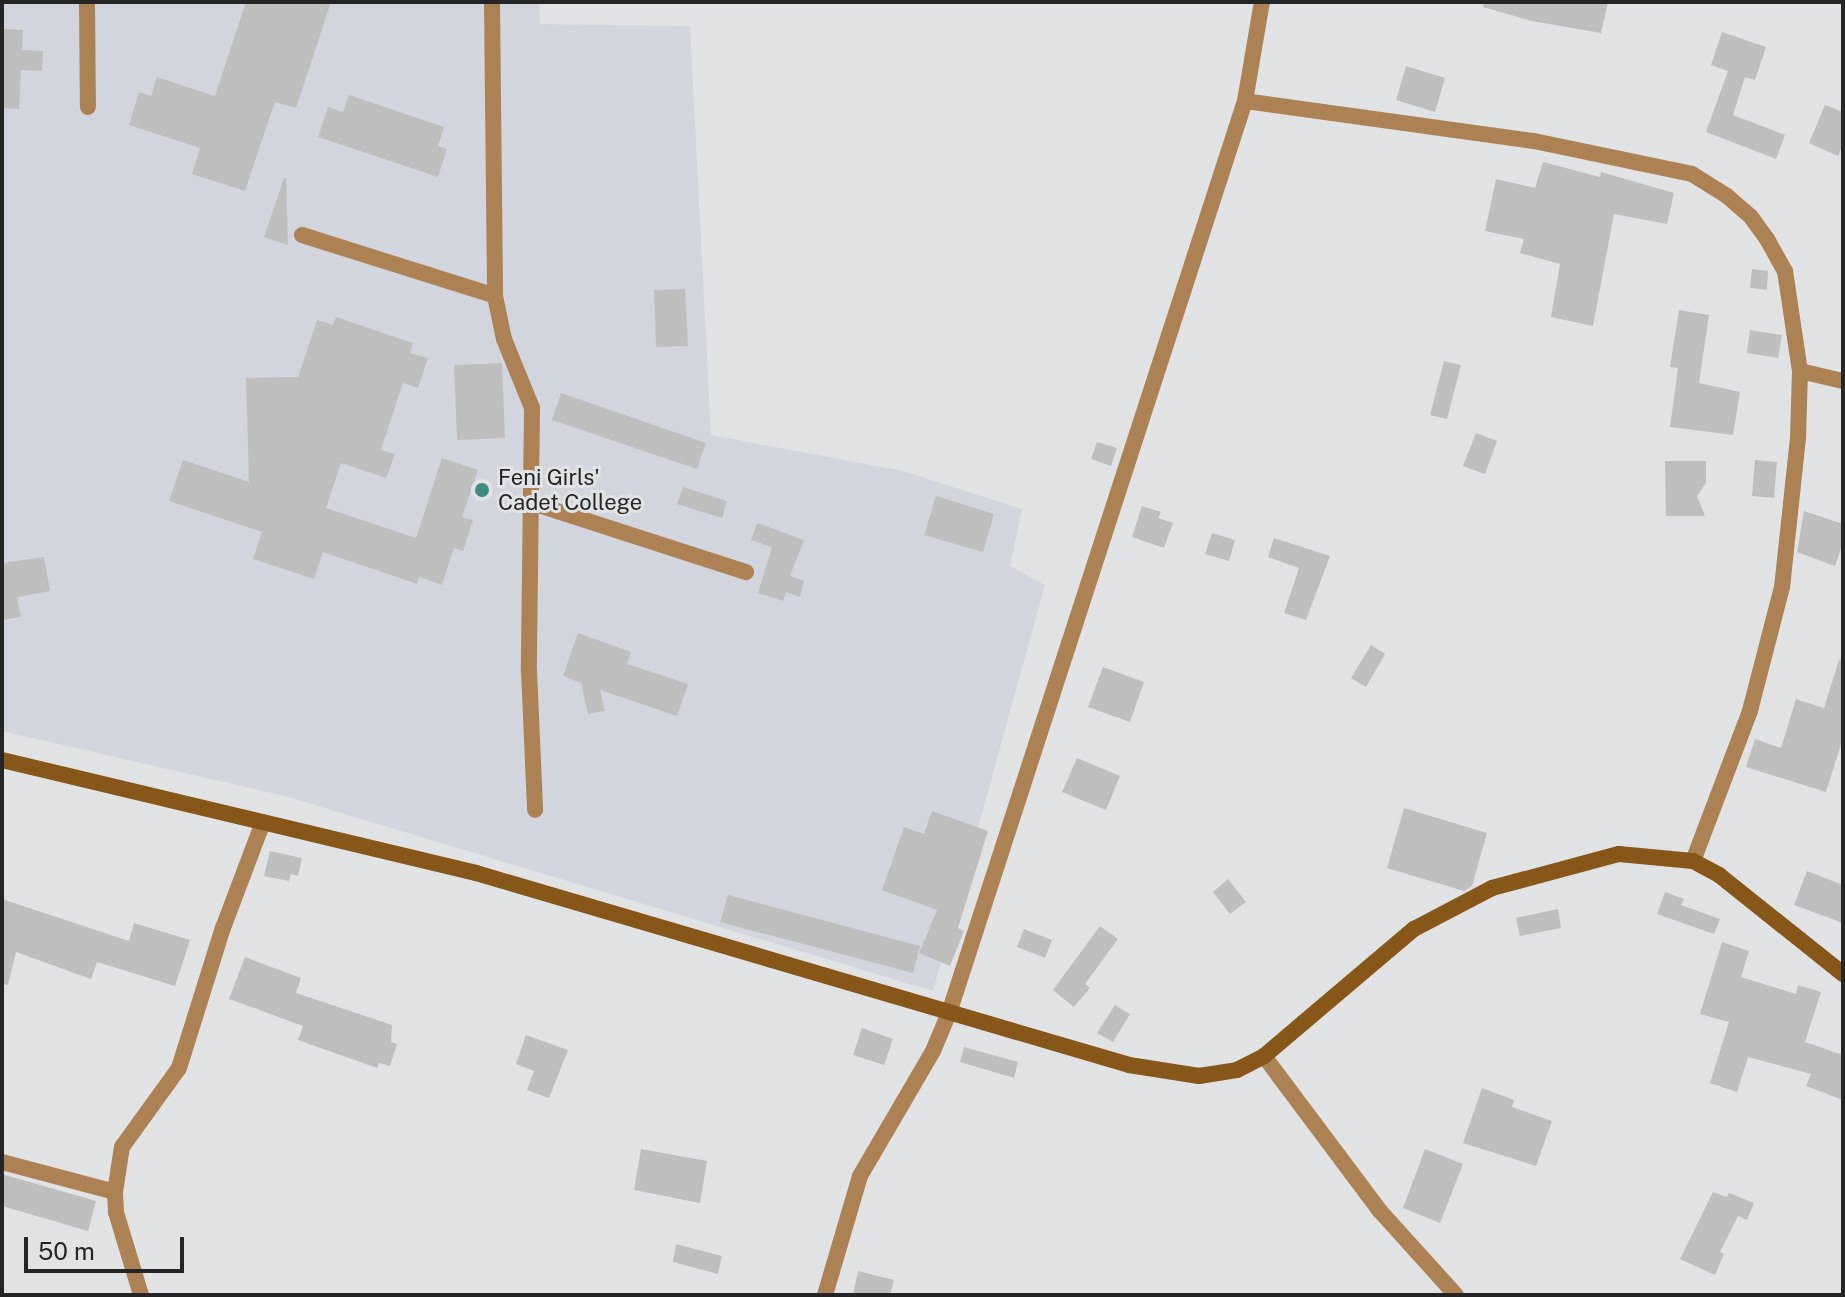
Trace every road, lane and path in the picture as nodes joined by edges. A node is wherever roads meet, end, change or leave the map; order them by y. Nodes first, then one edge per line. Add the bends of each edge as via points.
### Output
1 (87, 2) edge
2 (492, 2) edge
3 (1262, 2) edge
4 (1245, 101) junction
5 (88, 107) dead end
6 (302, 235) dead end
7 (495, 296) junction
8 (1800, 371) junction
9 (1843, 381) edge
10 (532, 503) junction
11 (746, 572) dead end
12 (2, 760) edge
13 (535, 810) dead end
14 (263, 822) junction
15 (1693, 861) junction
16 (1843, 974) edge
17 (949, 1013) junction
18 (1264, 1056) junction
19 (2, 1162) edge
20 (115, 1192) junction
21 (141, 1295) edge
22 (825, 1295) edge
23 (1456, 1295) edge

1 - 5 street
2 - 7 street
3 - 4 street
4 - 8 street via 1534,141 1692,174 1751,217 1785,271
4 - 17 street
6 - 7 street
7 - 10 street via 504,339 532,408
8 - 9 street
8 - 15 street via 1782,587 1750,711
10 - 11 street
10 - 13 street via 529,670
12 - 14 main road
14 - 17 main road via 476,873
14 - 20 street via 179,1068 122,1147
15 - 16 main road via 1719,875
15 - 18 main road via 1619,854 1492,888 1414,929
17 - 18 main road via 1129,1065 1199,1076 1237,1070
17 - 22 street via 933,1051 860,1176
18 - 23 street via 1380,1211
19 - 20 street
20 - 21 street via 125,1249

